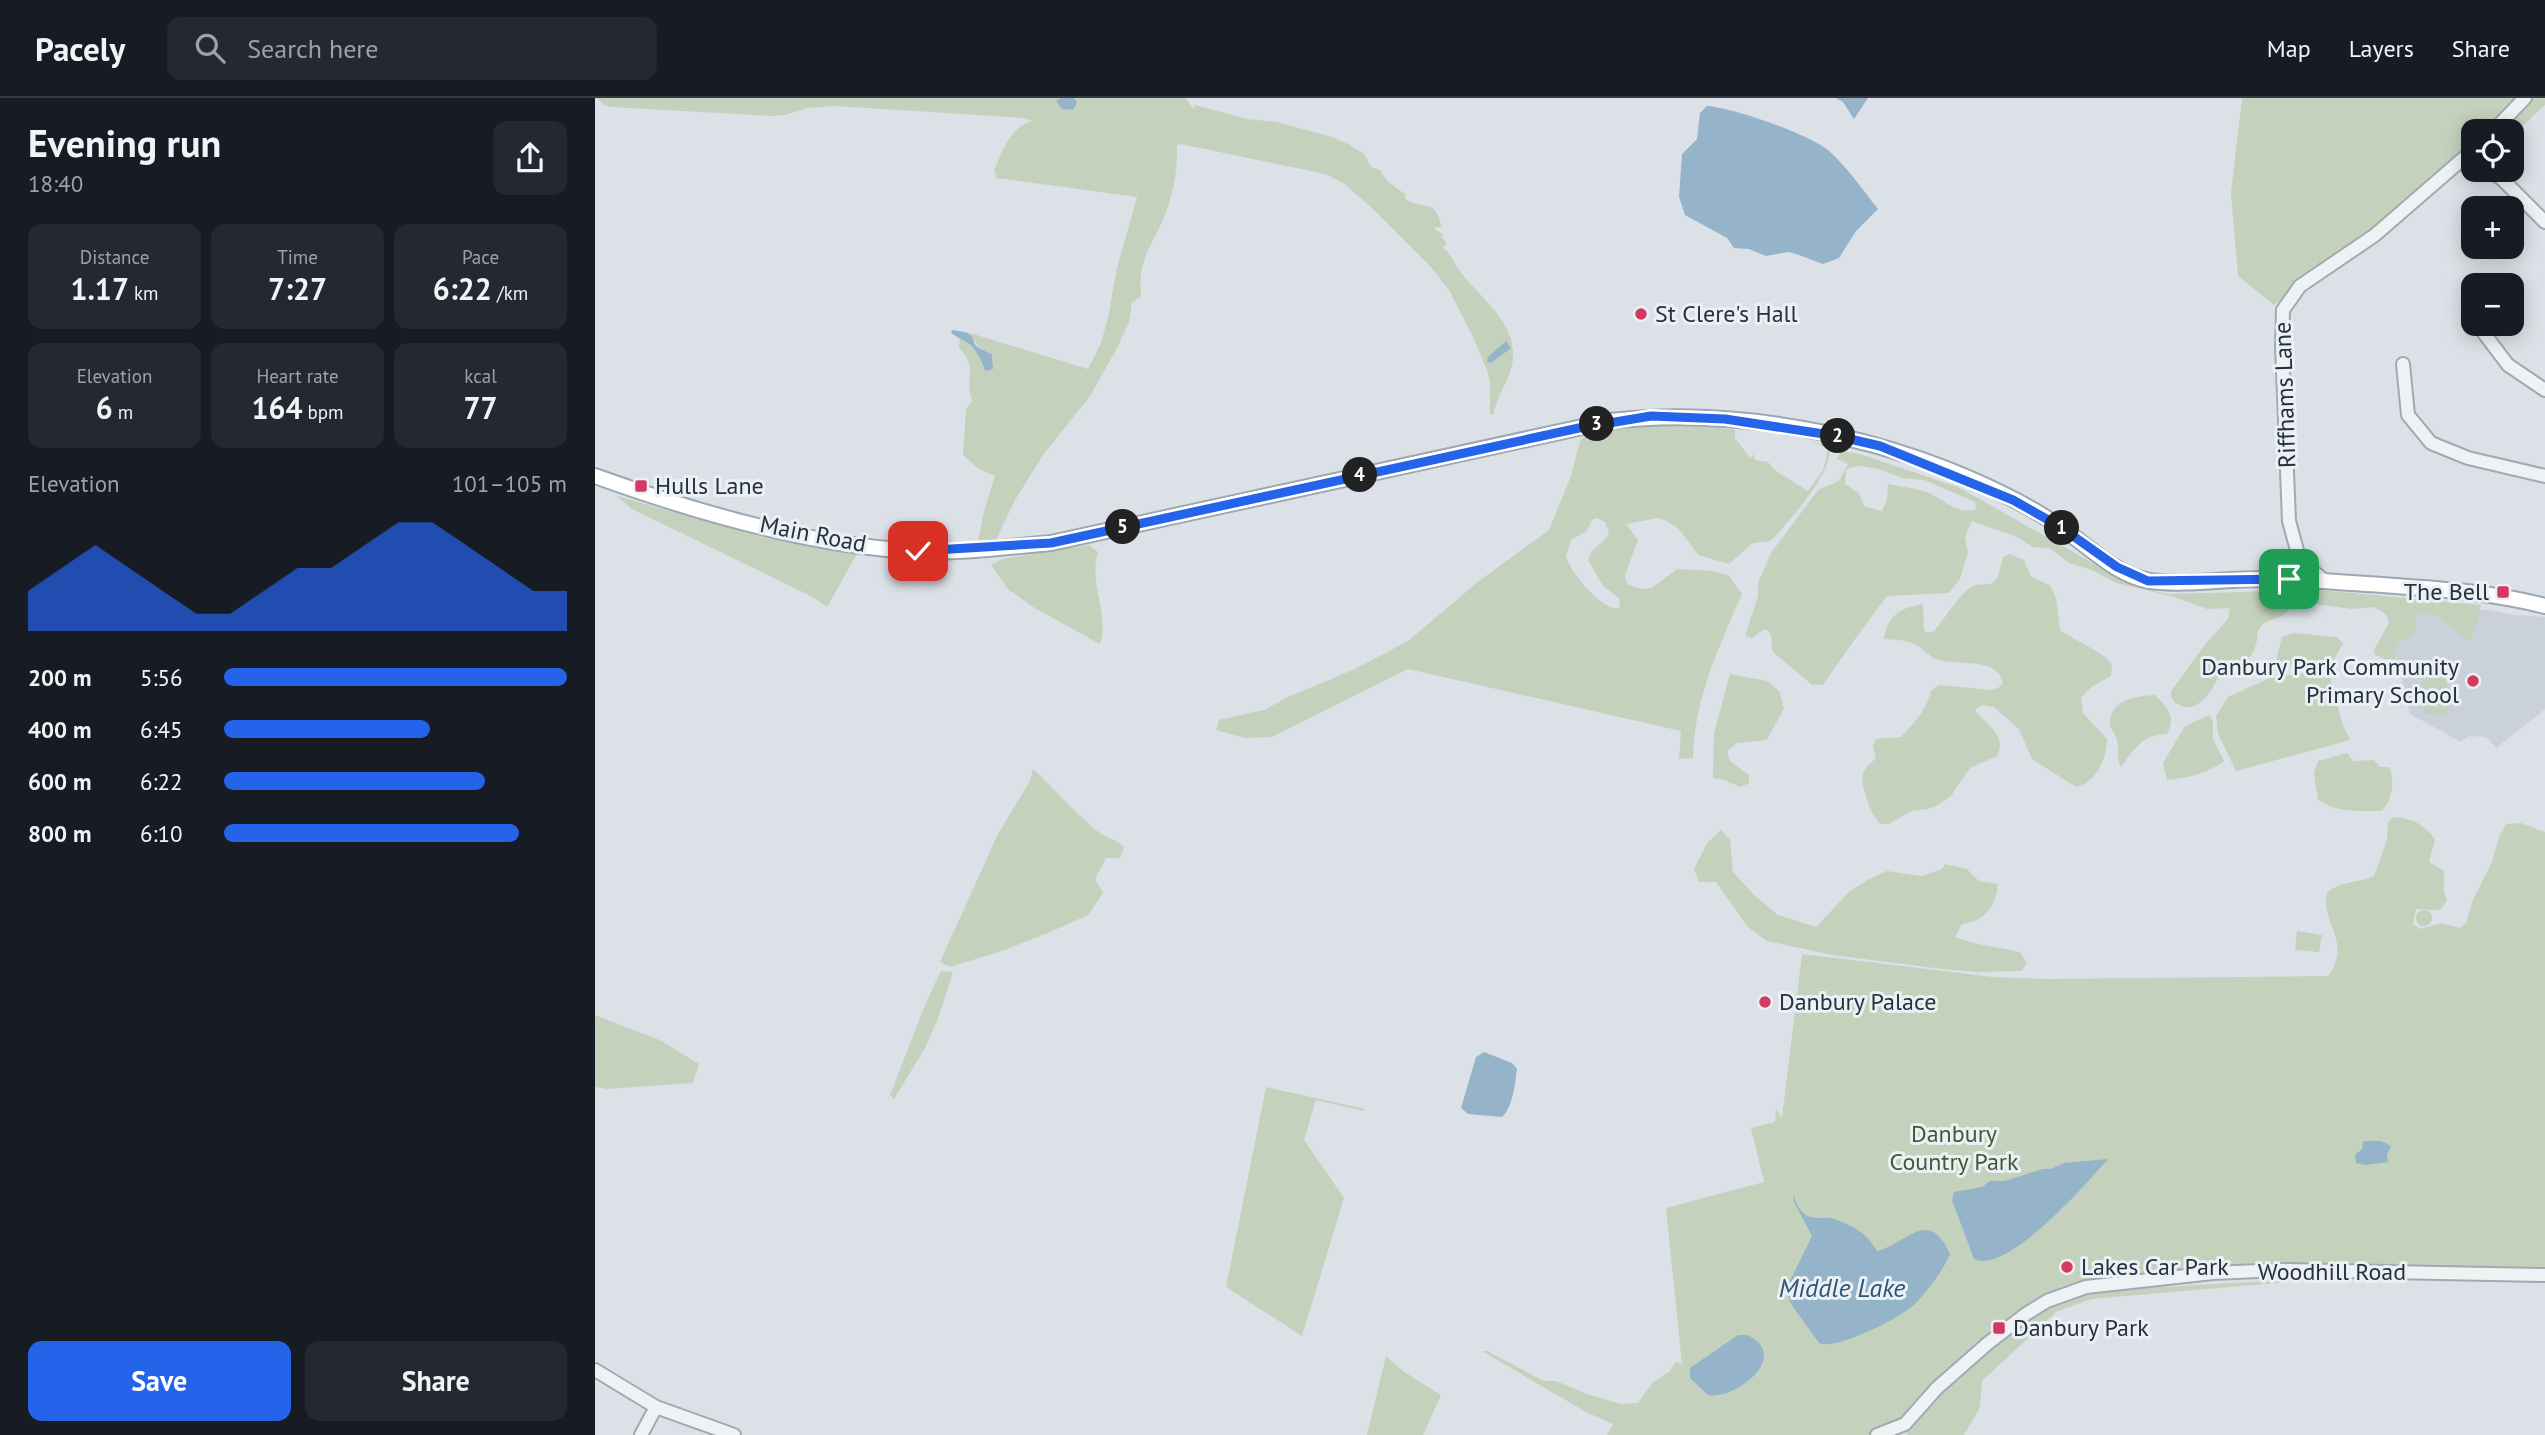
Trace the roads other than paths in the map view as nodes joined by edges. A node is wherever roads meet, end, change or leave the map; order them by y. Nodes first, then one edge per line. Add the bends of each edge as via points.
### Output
1 (2525, 98) edge
2 (2505, 119) edge
3 (2461, 163) edge
4 (2505, 182) edge
5 (2545, 222) edge
6 (2486, 336) edge
7 (2403, 364) dead end
8 (2545, 390) edge
9 (595, 476) edge
10 (2545, 476) edge
11 (2300, 561) junction
12 (2289, 579) junction
13 (2325, 581) junction
14 (2545, 606) edge
15 (2545, 1275) edge
16 (595, 1370) edge
17 (656, 1407) junction
18 (1902, 1429) edge
19 (641, 1435) edge
20 (734, 1435) edge
21 (1877, 1435) edge

1 - 2 street
3 - 11 street, Riffhams Lane via 2375,235 2300,286 2283,310 2289,521
4 - 5 street
6 - 8 street via 2508,365
7 - 10 street via 2408,415 2431,443 2468,458
9 - 12 main road, Main Road via 688,506 841,542 918,551 981,549 1051,543 1610,421 1651,416 1725,419 1870,444 1950,473 2013,500 2117,567 2148,581
11 - 12 street
11 - 13 street
12 - 13 main road, Main Road
13 - 14 main road, Main Road via 2467,591
15 - 18 street, Woodhill Road via 2267,1271 2086,1287 2047,1301 1987,1344 1937,1388
16 - 17 street
17 - 19 street
17 - 20 street
18 - 21 street, Woodhill Road

